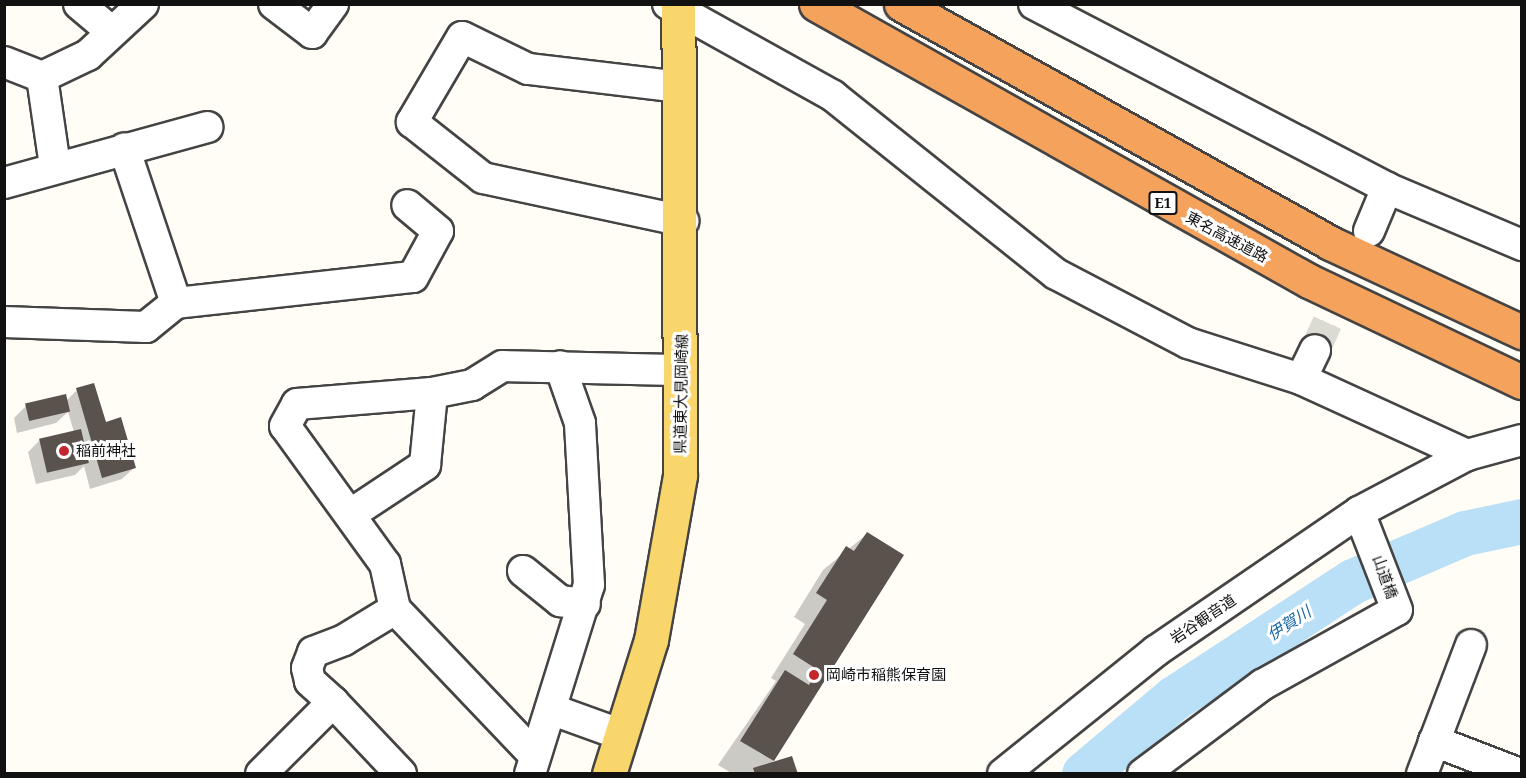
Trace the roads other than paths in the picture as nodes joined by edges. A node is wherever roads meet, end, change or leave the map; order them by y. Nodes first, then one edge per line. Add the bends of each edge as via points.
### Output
1 (80, 4) edge
2 (143, 4) edge
3 (274, 4) edge
4 (333, 4) edge
5 (816, 4) edge
6 (901, 4) edge
7 (1034, 4) edge
8 (675, 6) edge
9 (111, 31) junction
10 (4, 62) edge
11 (42, 76) junction
12 (680, 87) junction
13 (207, 127) dead end
14 (124, 148) junction
15 (55, 166) junction
16 (4, 183) edge
17 (1387, 188) junction
18 (407, 205) dead end
19 (683, 221) junction
20 (1369, 231) tunnel mouth
21 (1521, 245) edge
22 (176, 303) junction
23 (4, 322) edge
24 (1521, 332) edge
25 (1315, 350) tunnel mouth
26 (560, 366) junction
27 (682, 370) junction
28 (1301, 379) junction
29 (1521, 382) edge
30 (432, 393) junction
31 (1521, 440) edge
32 (1467, 455) junction
33 (1359, 512) junction
34 (351, 514) junction
35 (523, 571) dead end
36 (585, 604) junction
37 (395, 609) junction
38 (1471, 645) dead end
39 (333, 702) junction
40 (554, 710) junction
41 (622, 735) junction
42 (1434, 741) junction
43 (533, 765) edge
44 (261, 774) edge
45 (401, 774) edge
46 (609, 774) edge
47 (1003, 774) edge
48 (1143, 774) edge
49 (1422, 774) edge
50 (1520, 774) edge

1 - 9 street
2 - 9 street
3 - 4 street via 312,33
5 - 29 highway, 東名高速道路 / E1 via 1299,276
6 - 24 highway via 1330,243
7 - 17 street
8 - 12 main road, 県道東大見岡崎線
8 - 28 street via 833,96 1056,274 1188,343
9 - 11 street via 88,55
10 - 11 street
11 - 15 street
12 - 19 main road, 県道東大見岡崎線
12 - 19 street via 528,69 462,37 412,122 483,178
13 - 14 street
14 - 15 street
14 - 22 street
15 - 16 street
17 - 20 street
17 - 21 street
18 - 22 street via 438,231 412,277
19 - 27 main road, 県道東大見岡崎線
22 - 23 street via 146,327
25 - 28 street
26 - 27 street
26 - 30 street via 503,366 472,385
26 - 36 street via 580,423 589,552
27 - 41 main road, 県道東大見岡崎線 via 680,475 668,566
28 - 32 street
30 - 34 street via 425,465
30 - 34 street via 297,404 285,426
31 - 32 street, 岩谷観音道
32 - 33 street, 岩谷観音道 via 1416,486
33 - 47 street, 岩谷観音道 via 1156,651
33 - 48 street, 山道橋 via 1397,610 1263,685
34 - 37 street via 385,564
35 - 36 street via 560,601
36 - 40 street
37 - 39 street via 344,640 313,652 307,668 310,681
37 - 43 street
38 - 42 street
39 - 44 street
39 - 45 street
40 - 41 street
40 - 43 street
41 - 46 main road, 県道東大見岡崎線
42 - 49 street
42 - 50 street

